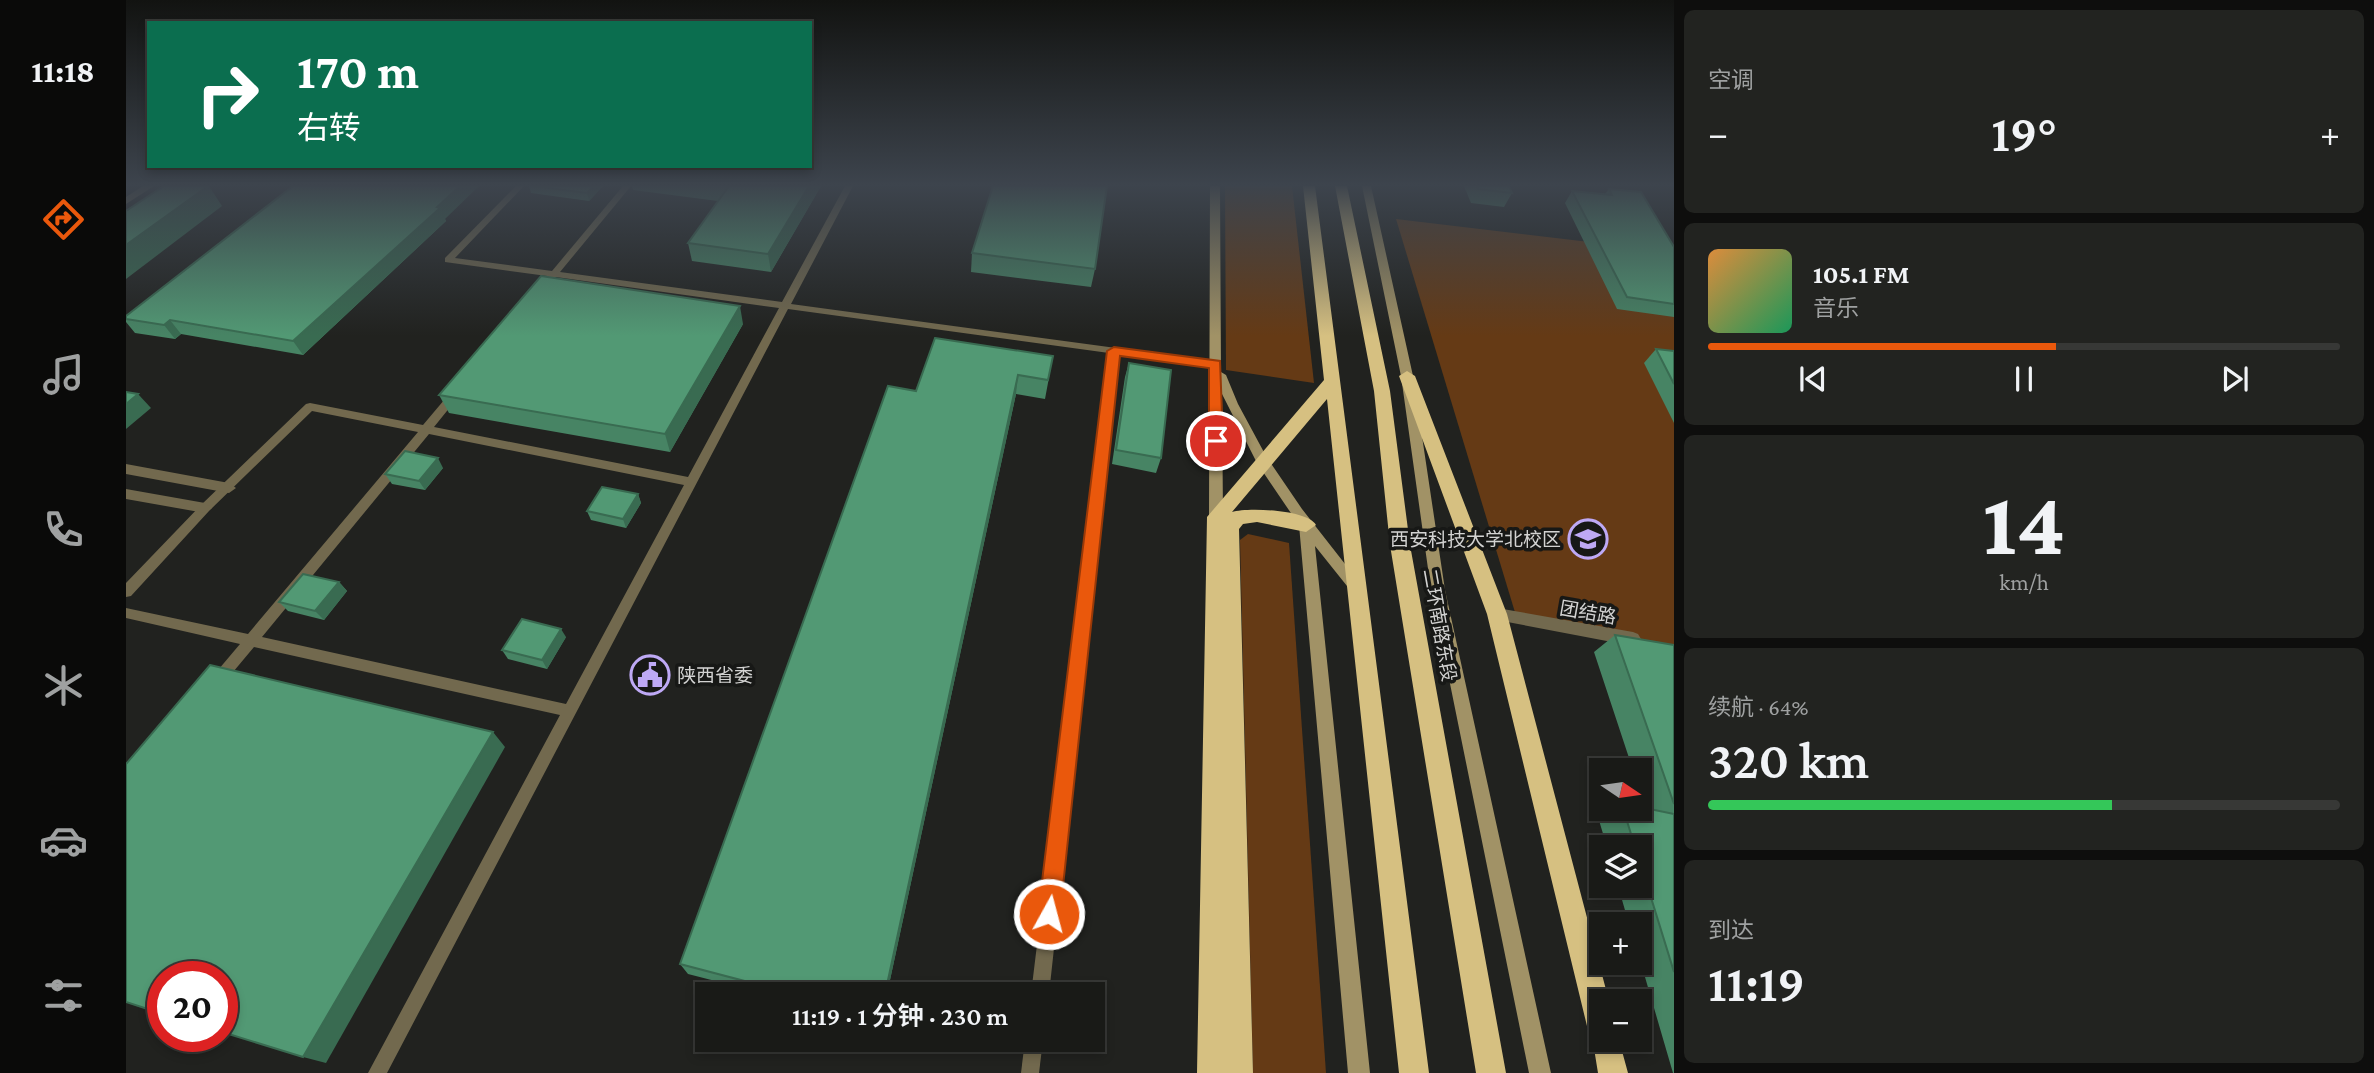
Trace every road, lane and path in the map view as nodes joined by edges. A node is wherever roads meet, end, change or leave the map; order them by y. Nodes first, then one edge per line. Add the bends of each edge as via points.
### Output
1 (471, 236) edge
2 (585, 236) edge
3 (823, 236) edge
4 (1215, 236) edge
5 (1316, 236) edge
6 (1351, 236) edge
7 (1377, 236) edge
8 (554, 274) junction
9 (545, 284) edge
10 (787, 305) junction
11 (1114, 351) junction
12 (1216, 364) junction
13 (1407, 376) junction
14 (1334, 379) junction
15 (460, 389) edge
16 (426, 430) junction
17 (1265, 464) junction
18 (126, 469) edge
19 (692, 482) junction
20 (229, 488) junction
21 (126, 494) edge
22 (205, 508) junction
23 (1216, 517) junction
24 (1306, 525) junction
25 (1359, 590) junction
26 (126, 592) edge
27 (126, 613) edge
28 (1497, 614) junction
29 (252, 639) junction
30 (1648, 641) edge
31 (210, 690) edge
32 (569, 711) junction
33 (1041, 982) edge
34 (1592, 989) edge
35 (1033, 1052) edge
36 (1608, 1052) edge
37 (377, 1073) edge
38 (1030, 1073) edge
39 (1212, 1073) edge
40 (1238, 1073) edge
41 (1359, 1073) edge
42 (1413, 1073) edge
43 (1491, 1073) edge
44 (1540, 1073) edge
45 (1613, 1073) edge

1 - 8 lane via 448,260
2 - 8 lane
3 - 10 lane
4 - 12 main road
5 - 14 highway
6 - 43 highway, 二环南路东段 via 1382,391 1399,544
7 - 13 main road
8 - 9 lane
8 - 10 lane
10 - 11 lane
10 - 19 lane
11 - 12 lane
11 - 33 lane
12 - 17 main road via 1233,412
12 - 23 main road
13 - 28 highway
13 - 44 main road via 1438,590
14 - 17 highway
14 - 25 highway
15 - 16 lane
16 - 19 lane
16 - 20 lane via 310,407
16 - 29 lane
17 - 23 highway
17 - 24 main road
18 - 20 street
19 - 32 lane
20 - 22 lane
21 - 22 street
22 - 26 lane
23 - 39 highway
24 - 25 main road
24 - 40 highway via 1248,515 1238,517 1229,527
24 - 41 main road
25 - 42 highway via 1378,803
27 - 29 lane
28 - 30 street, 团结路
28 - 34 highway
29 - 31 lane
29 - 32 lane
32 - 37 lane
35 - 38 lane
36 - 45 highway

